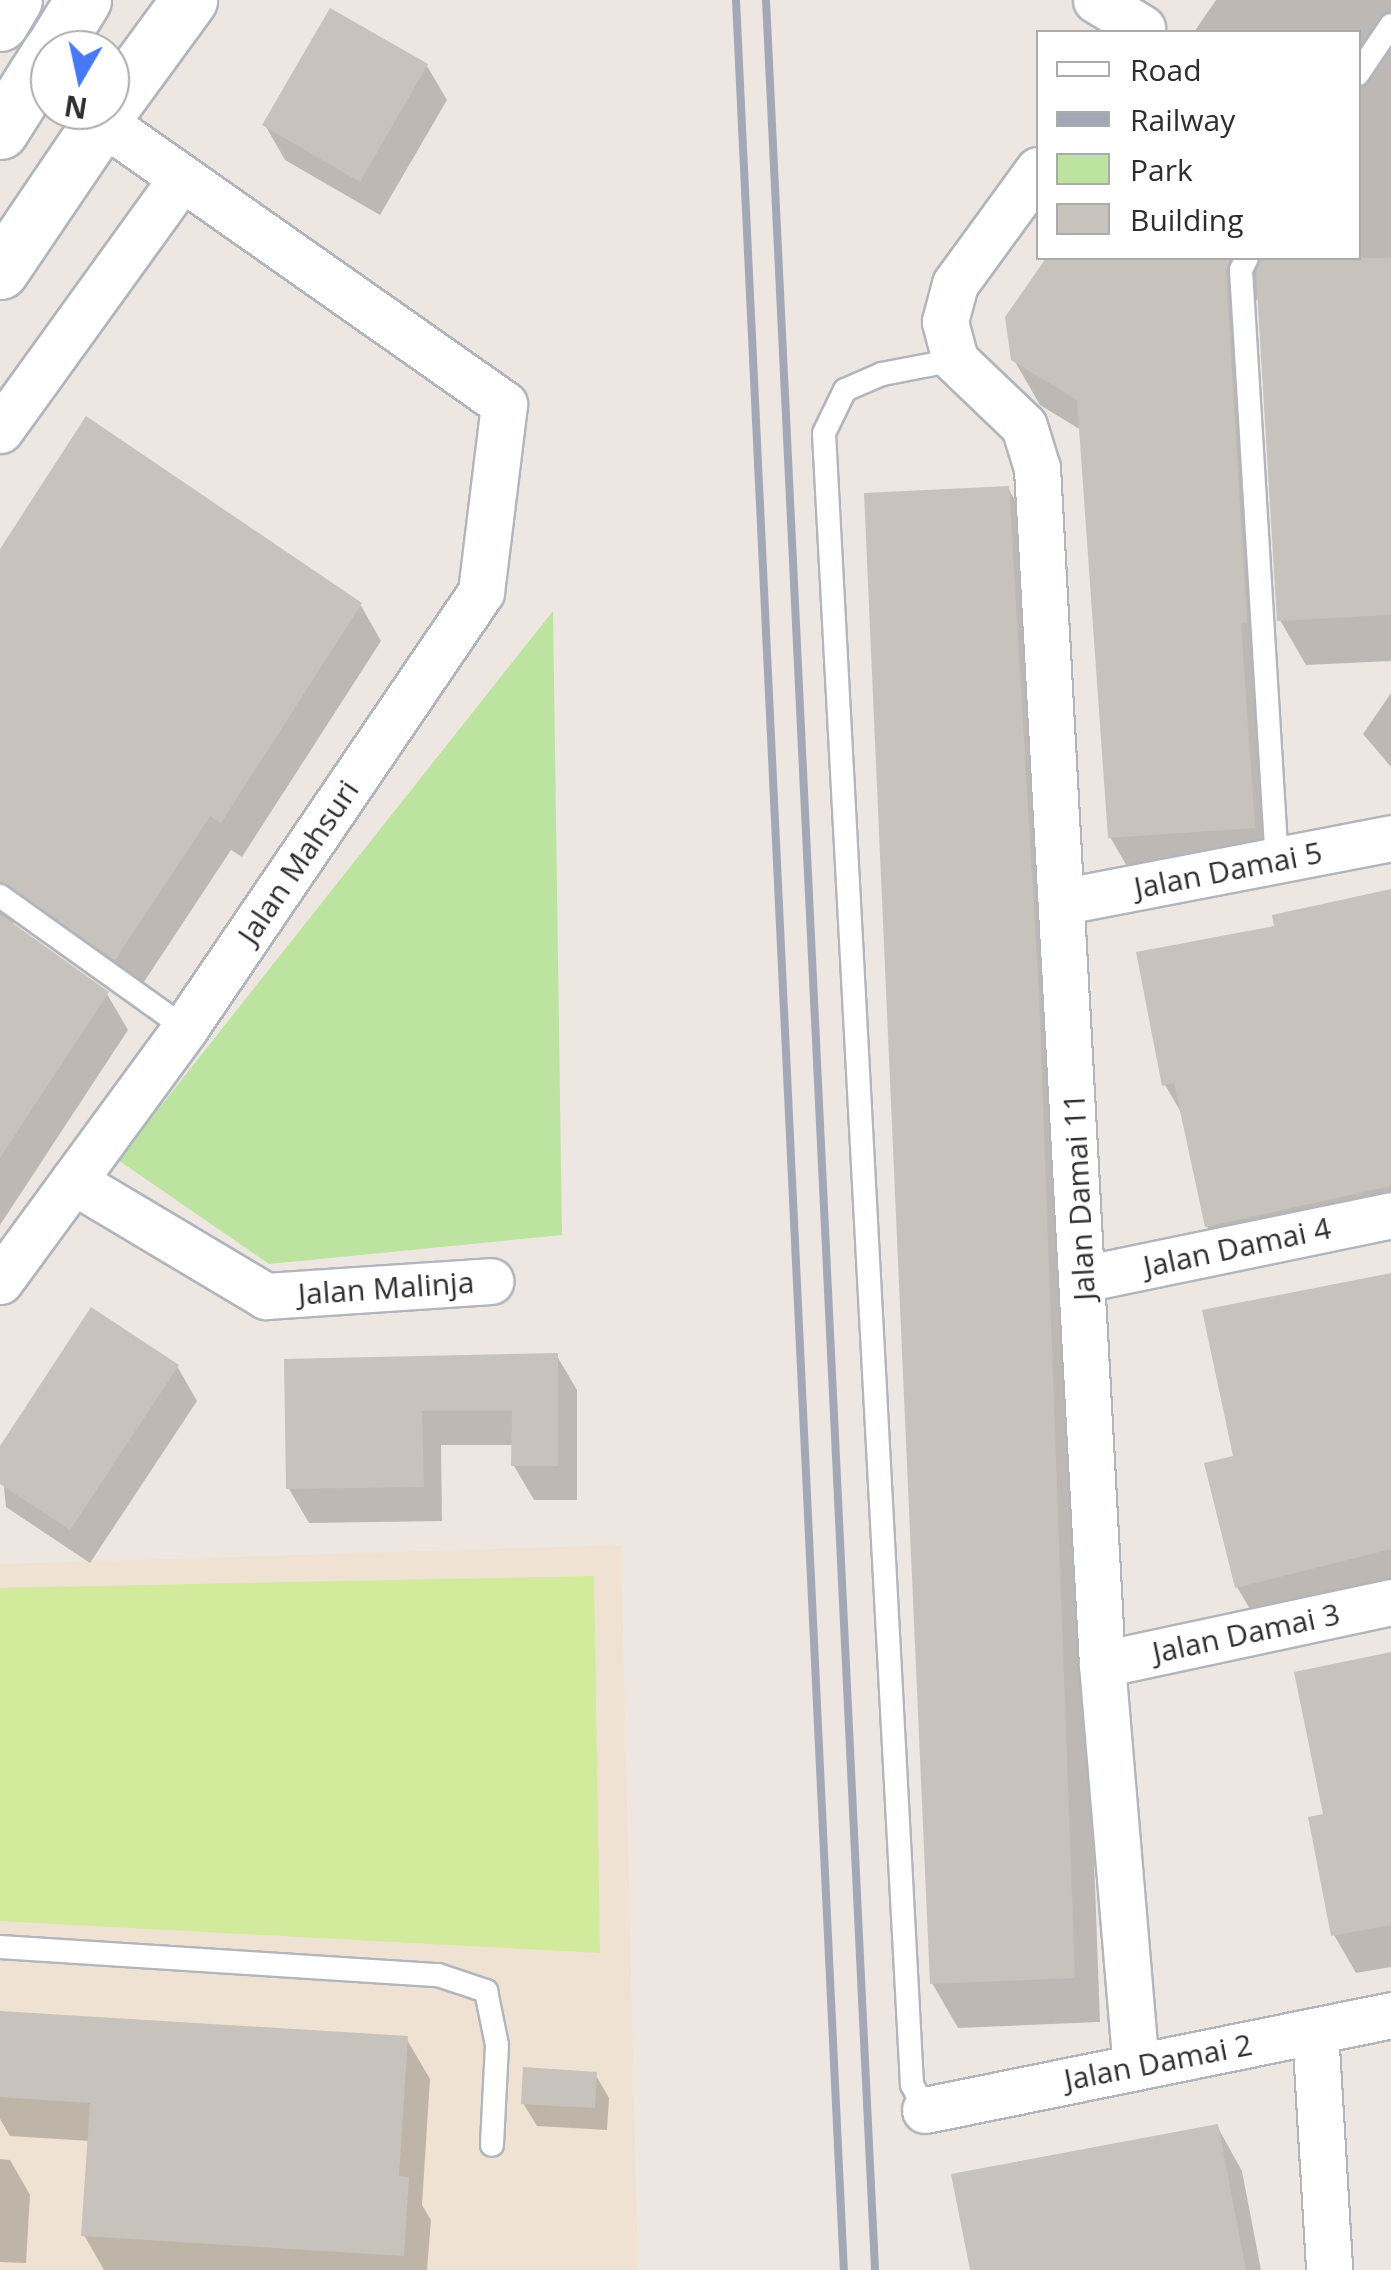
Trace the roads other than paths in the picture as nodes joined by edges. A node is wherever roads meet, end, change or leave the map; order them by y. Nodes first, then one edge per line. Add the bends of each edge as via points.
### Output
1 (14, 0) edge
2 (84, 0) edge
3 (189, 0) edge
4 (1096, 0) edge
5 (1147, 20) edge
6 (0, 23) edge
7 (1391, 25) edge
8 (65, 30) edge
9 (1361, 70) edge
10 (130, 80) edge
11 (30, 84) edge
12 (95, 130) edge
13 (125, 130) edge
14 (0, 131) edge
15 (1036, 173) edge
16 (180, 179) junction
17 (1246, 260) edge
18 (0, 271) edge
19 (955, 360) junction
20 (0, 430) edge
21 (1391, 838) edge
22 (1277, 863) junction
23 (0, 896) edge
24 (1065, 901) junction
25 (185, 1028) junction
26 (73, 1181) junction
27 (1391, 1214) edge
28 (1083, 1279) junction
29 (0, 1281) edge
30 (490, 1281) dead end
31 (1391, 1602) edge
32 (1102, 1664) junction
33 (0, 1948) edge
34 (1391, 2015) edge
35 (1315, 2031) junction
36 (1136, 2064) junction
37 (925, 2110) joint
38 (492, 2145) dead end
39 (1329, 2270) edge

1 - 6 main road
2 - 8 main road
3 - 10 main road
4 - 5 street
7 - 9 lane
11 - 14 main road
12 - 18 main road
13 - 16 street
15 - 19 street via 955,284 945,322
16 - 20 street
16 - 25 street, Jalan Mahsuri via 504,404 482,592
17 - 22 lane via 1241,270
19 - 24 street, Jalan Damai 11 via 1024,426 1037,468
19 - 37 lane via 882,374 845,390 824,433 912,2085
21 - 22 street, Jalan Damai 5
22 - 24 street, Jalan Damai 5
23 - 25 lane
24 - 28 street, Jalan Damai 11
25 - 26 street, Jalan Mahsuri
26 - 29 street, Jalan Mahsuri
26 - 30 street, Jalan Malinja via 266,1296
27 - 28 street, Jalan Damai 4
28 - 32 street, Jalan Damai 11
31 - 32 street, Jalan Damai 3
32 - 36 street, Jalan Damai 11
33 - 38 lane via 438,1975 486,1991 497,2045
34 - 35 street, Jalan Damai 2
35 - 36 street, Jalan Damai 2
35 - 39 street
36 - 37 street, Jalan Damai 2

